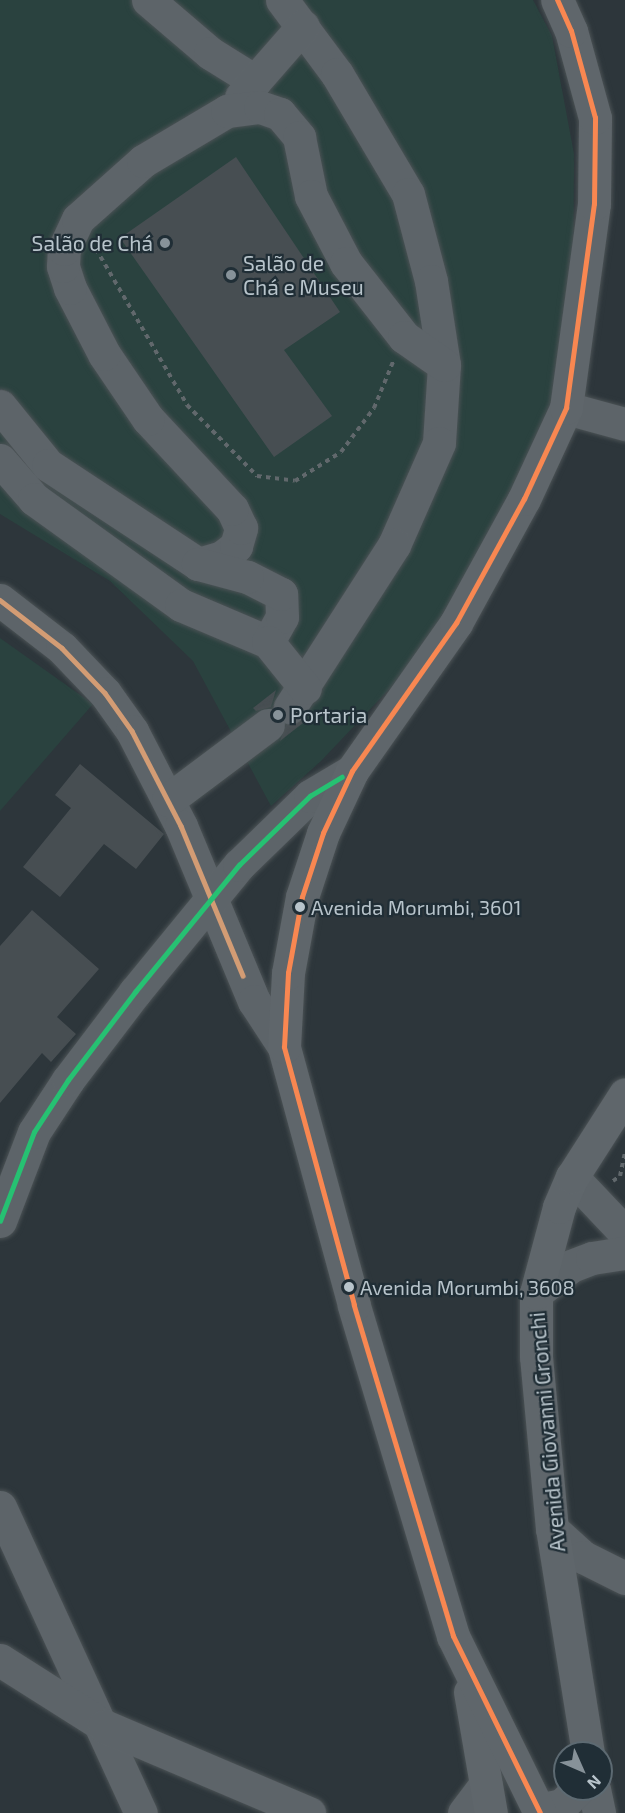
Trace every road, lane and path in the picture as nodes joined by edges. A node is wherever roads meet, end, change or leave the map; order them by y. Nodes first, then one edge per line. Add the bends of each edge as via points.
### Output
1 (148, 0) edge
2 (282, 0) edge
3 (557, 0) edge
4 (303, 27) junction
5 (255, 81) junction
6 (227, 111) junction
7 (78, 219) junction
8 (404, 337) junction
9 (444, 365) junction
10 (0, 406) edge
11 (566, 408) junction
12 (625, 424) edge
13 (0, 460) edge
14 (198, 564) junction
15 (0, 600) edge
16 (268, 642) junction
17 (287, 707) junction
18 (352, 771) junction
19 (168, 800) junction
20 (211, 896) junction
21 (284, 1047) junction
22 (625, 1094) edge
23 (572, 1177) junction
24 (0, 1221) edge
25 (625, 1233) edge
26 (625, 1253) edge
27 (536, 1293) junction
28 (0, 1508) edge
29 (552, 1529) junction
30 (625, 1578) edge
31 (0, 1660) edge
32 (465, 1666) junction
33 (104, 1726) junction
34 (586, 1741) edge
35 (489, 1799) edge
36 (566, 1801) edge
37 (539, 1811) edge
38 (141, 1813) edge
39 (309, 1813) edge
40 (464, 1813) edge

1 - 5 street via 177,28
2 - 4 street
3 - 11 main road via 571,31 595,118 594,204
4 - 5 street
4 - 9 street via 384,150 408,194 431,281
5 - 6 street
6 - 7 street via 143,161
6 - 8 street via 260,107 290,122 299,137 311,196 326,229 346,263
7 - 8 path via 187,405 257,476 295,482 341,453 374,408
7 - 14 street via 64,249 63,266 104,354 148,419 232,509 241,528 236,546 222,557
8 - 9 street
9 - 17 street via 439,443 394,545
10 - 14 street via 48,465
11 - 12 street
11 - 18 main road via 524,499 456,623
13 - 16 street via 34,499 182,605
14 - 16 street via 255,580 281,594 282,617
15 - 19 street via 63,648 105,693 132,731
16 - 17 street
17 - 19 street
18 - 20 street via 310,796
18 - 21 main road via 323,833 302,897 288,973
19 - 20 street
20 - 21 street via 254,1001
20 - 24 street via 68,1080 34,1132
21 - 32 main road via 354,1305
22 - 23 main road, Avenida Giovanni Gronchi
23 - 25 street
23 - 27 main road, Avenida Giovanni Gronchi via 559,1207
26 - 27 street via 571,1266
27 - 29 main road, Avenida Giovanni Gronchi via 536,1357
28 - 33 street via 69,1663
29 - 30 street via 583,1557
29 - 34 main road, Avenida Giovanni Gronchi
31 - 33 street
32 - 35 main road
32 - 37 main road
33 - 38 street
33 - 39 street
35 - 40 street
36 - 37 main road

